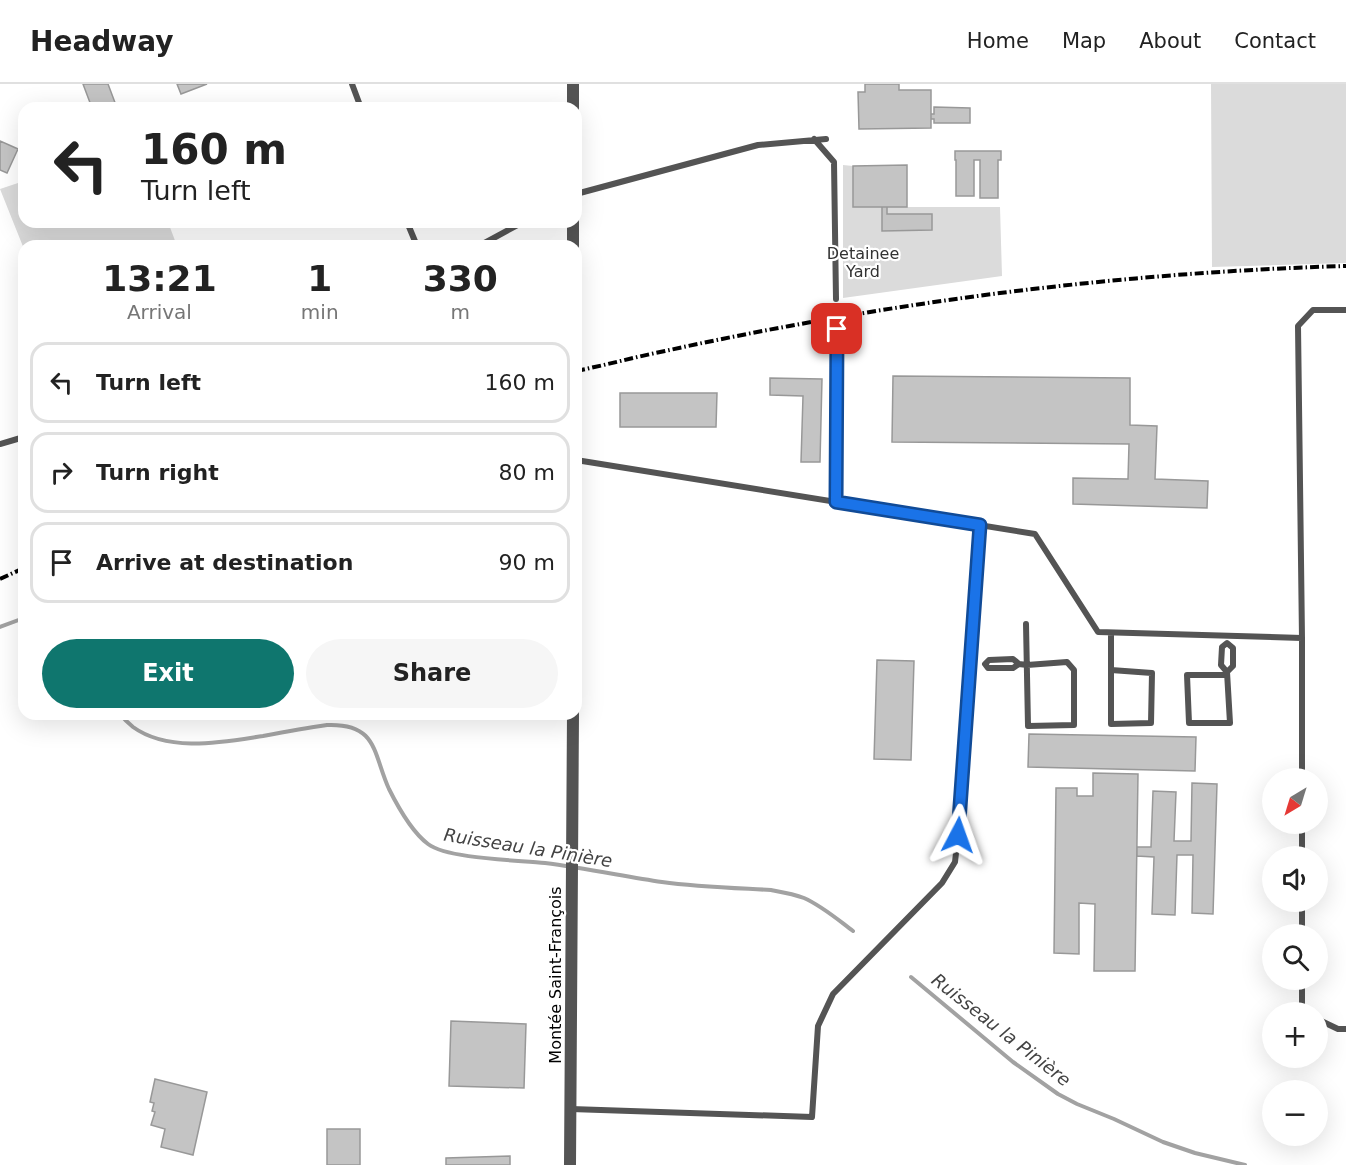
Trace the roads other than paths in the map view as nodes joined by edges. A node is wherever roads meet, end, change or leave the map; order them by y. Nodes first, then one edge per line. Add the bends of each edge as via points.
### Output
1 (352, 84) edge
2 (573, 84) edge
3 (360, 102) edge
4 (573, 102) edge
5 (813, 139) junction
6 (826, 139) dead end
7 (582, 192) edge
8 (513, 228) edge
9 (490, 240) edge
10 (836, 299) dead end
11 (1346, 310) edge
12 (837, 329) dead end
13 (18, 439) edge
14 (0, 444) edge
15 (582, 461) edge
16 (836, 502) junction
17 (980, 525) junction
18 (1026, 624) dead end
19 (1111, 633) junction
20 (1302, 638) junction
21 (1226, 639) junction
22 (970, 663) junction
23 (1028, 665) junction
24 (1111, 670) junction
25 (1227, 673) junction
26 (573, 720) edge
27 (1302, 768) edge
28 (1328, 1024) edge
29 (1346, 1029) edge
30 (571, 1109) junction
31 (570, 1165) edge

1 - 3 lane
2 - 4 street
5 - 6 lane
5 - 7 lane via 758,145
5 - 10 lane via 834,162
8 - 9 lane
11 - 20 lane via 1313,310 1298,326
12 - 16 lane
13 - 14 lane
15 - 16 lane
16 - 17 lane
17 - 19 lane via 1035,534 1098,632
17 - 22 lane
18 - 23 lane
19 - 21 lane
19 - 24 lane
20 - 21 lane
20 - 27 lane
21 - 25 lane via 1221,647 1221,665
21 - 25 lane via 1233,648 1233,666
22 - 23 lane via 1013,659
22 - 30 lane via 955,862 942,883 833,994 818,1026 812,1117
23 - 23 lane via 1067,662 1074,670 1074,725 1028,726
24 - 24 lane via 1111,724 1151,723 1152,673
25 - 25 lane via 1230,723 1189,723 1187,675
26 - 30 street, Montée Saint-François
28 - 29 lane
30 - 31 street, Montée Saint-François

